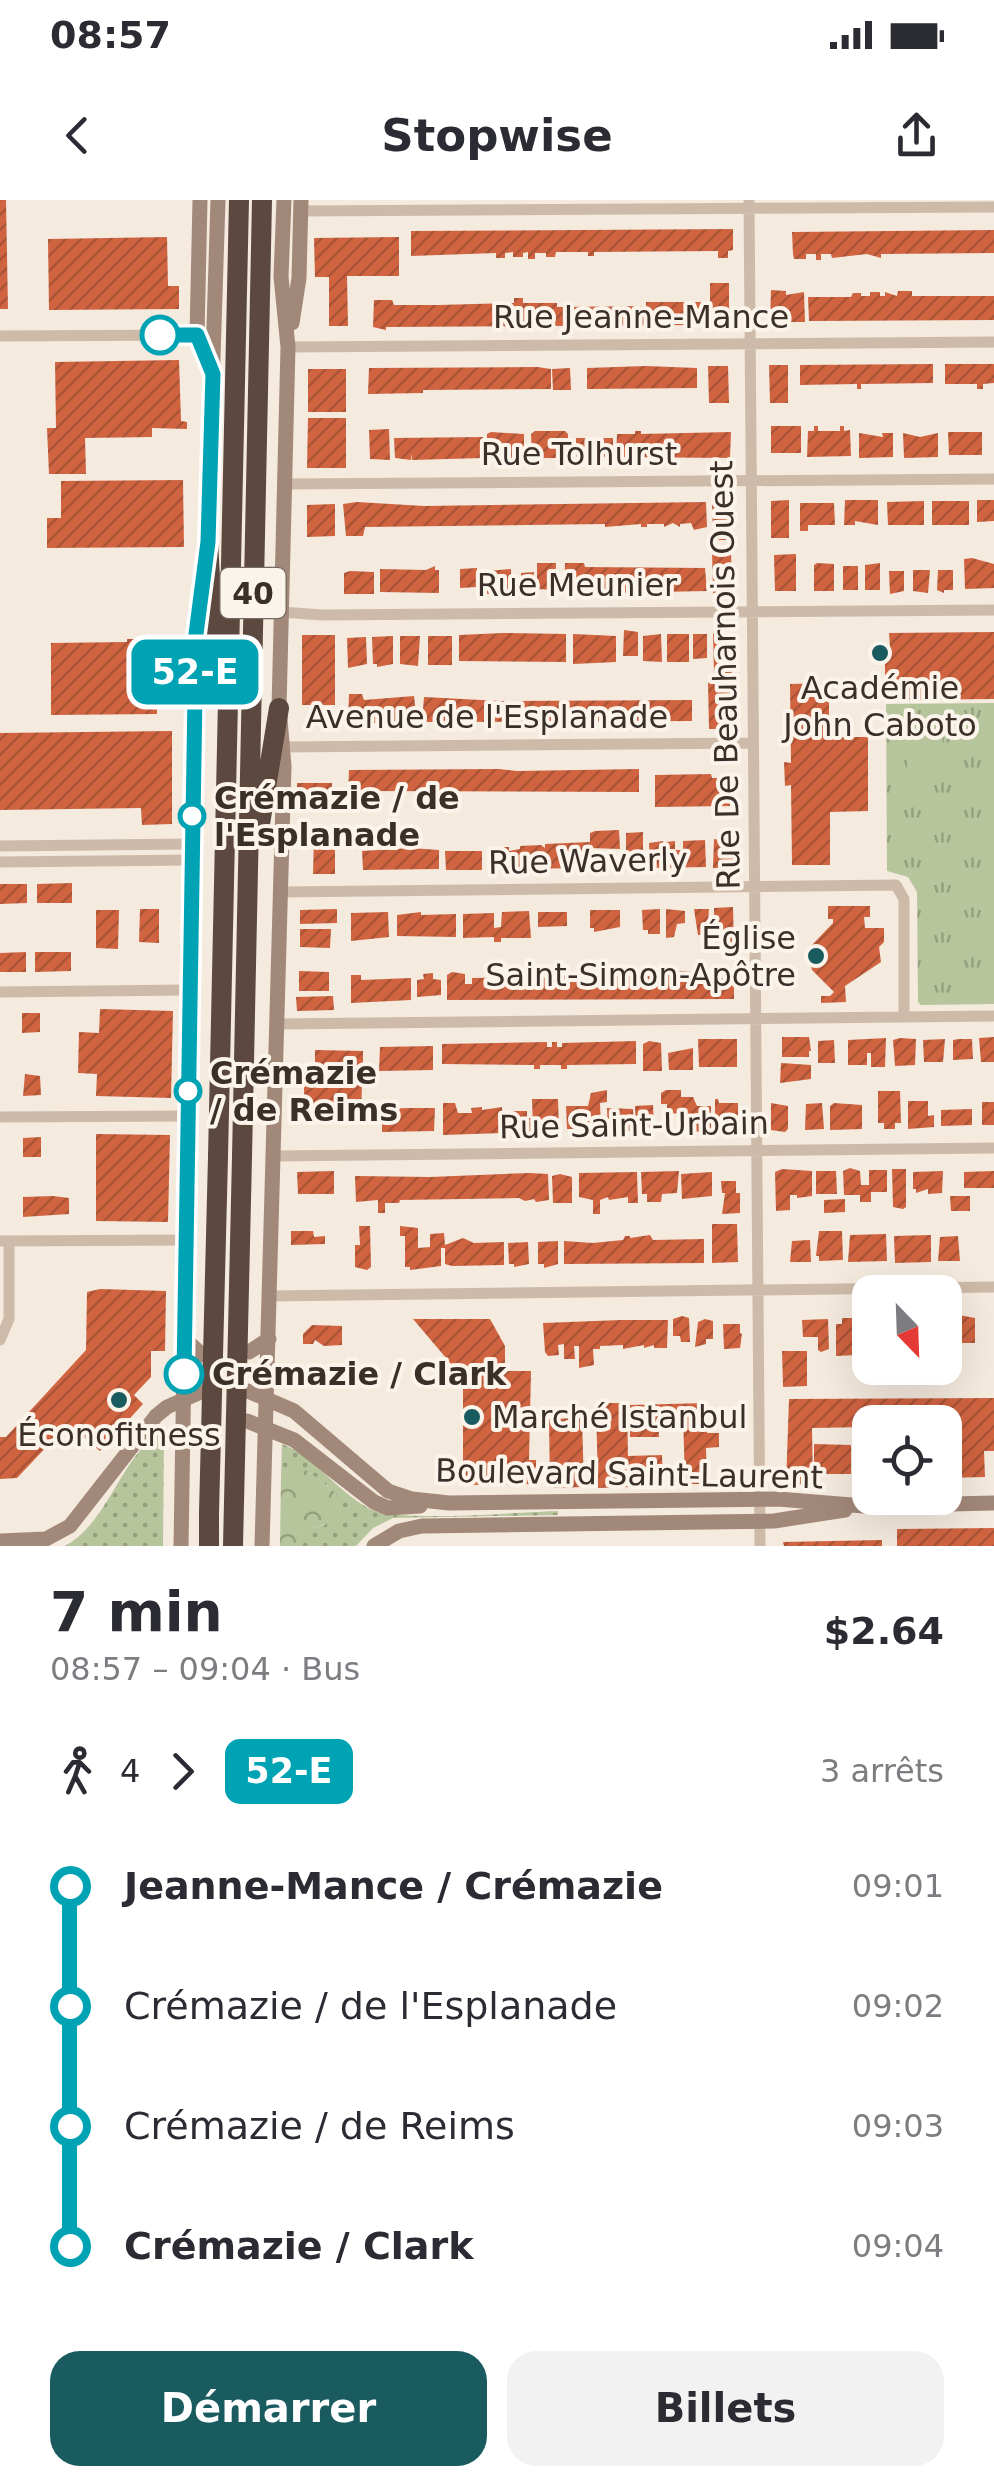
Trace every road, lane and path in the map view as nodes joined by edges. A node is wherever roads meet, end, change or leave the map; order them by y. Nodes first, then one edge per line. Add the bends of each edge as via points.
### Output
1 (200, 200) edge
2 (218, 200) edge
3 (238, 200) edge
4 (262, 200) edge
5 (284, 200) edge
6 (749, 204) edge
7 (301, 206) edge
8 (994, 207) edge
9 (197, 335) junction
10 (0, 336) edge
11 (994, 342) edge
12 (749, 343) junction
13 (288, 347) junction
14 (213, 374) junction
15 (994, 479) edge
16 (750, 481) junction
17 (284, 484) junction
18 (208, 542) junction
19 (994, 610) edge
20 (282, 612) junction
21 (751, 612) junction
22 (279, 708) junction
23 (752, 742) junction
24 (282, 747) junction
25 (224, 833) junction
26 (0, 846) edge
27 (192, 852) junction
28 (0, 862) edge
29 (754, 886) junction
30 (281, 892) junction
31 (246, 911) junction
32 (188, 990) junction
33 (0, 992) edge
34 (904, 1016) junction
35 (994, 1016) edge
36 (756, 1018) junction
37 (278, 1024) junction
38 (0, 1116) edge
39 (189, 1116) junction
40 (994, 1148) edge
41 (757, 1150) junction
42 (274, 1156) junction
43 (187, 1240) junction
44 (5, 1241) edge
45 (994, 1288) edge
46 (758, 1290) junction
47 (270, 1296) junction
48 (185, 1339) junction
49 (0, 1340) edge
50 (270, 1340) junction
51 (249, 1352) dead end
52 (202, 1355) dead end
53 (201, 1392) dead end
54 (248, 1392) dead end
55 (267, 1397) junction
56 (184, 1398) junction
57 (247, 1421) dead end
58 (200, 1422) dead end
59 (266, 1426) junction
60 (184, 1429) junction
61 (449, 1503) junction
62 (994, 1503) edge
63 (760, 1510) junction
64 (182, 1539) edge
65 (262, 1540) edge
66 (0, 1541) edge
67 (209, 1546) edge
68 (233, 1546) edge
69 (374, 1546) edge
70 (760, 1546) edge

1 - 9 main road
2 - 14 main road
3 - 25 highway, 40
4 - 31 highway, 40
5 - 13 main road via 281,277
6 - 7 street
6 - 8 street
6 - 12 street, Rue De Beauharnois Ouest
7 - 13 main road
9 - 10 street
9 - 14 main road
11 - 12 street, Rue Jeanne-Mance
12 - 13 street, Rue Jeanne-Mance
12 - 16 street, Rue De Beauharnois Ouest
13 - 17 main road
14 - 18 main road
15 - 16 street, Rue Tolhurst
16 - 17 street, Rue Tolhurst
16 - 21 street, Rue De Beauharnois Ouest
17 - 20 main road
18 - 25 highway
18 - 27 main road via 196,619
19 - 21 street, Rue Meunier
20 - 21 street, Rue Meunier
20 - 22 main road
21 - 23 street, Rue De Beauharnois Ouest
22 - 24 main road
22 - 31 highway
23 - 24 street, Avenue de l'Esplanade
23 - 29 street, Rue De Beauharnois Ouest
24 - 30 main road
25 - 67 highway, 40, bridge
26 - 27 street
27 - 28 street
27 - 32 main road
29 - 30 street, Rue Waverly
29 - 34 street, Rue Waverly via 896,885 904,899
29 - 36 street, Rue De Beauharnois Ouest
30 - 37 main road
31 - 68 highway, 40, bridge
32 - 33 street
32 - 39 main road
34 - 35 street
34 - 36 street
36 - 37 street
36 - 41 street, Rue De Beauharnois Ouest
37 - 42 main road
38 - 39 street
39 - 43 main road
40 - 41 street, Rue Saint-Urbain
41 - 42 street, Rue Saint-Urbain
41 - 46 street, Rue De Beauharnois Ouest
42 - 47 main road
43 - 44 street
43 - 48 main road
44 - 49 street via 9,1319
45 - 46 street
46 - 47 street
46 - 63 street, Rue De Beauharnois Ouest
47 - 50 main road
48 - 52 main road
48 - 56 main road
50 - 51 main road
50 - 55 main road
53 - 56 main road
54 - 55 main road, Boulevard Saint-Laurent
55 - 59 main road
55 - 61 main road, Boulevard Saint-Laurent via 294,1411 388,1491
56 - 60 main road
56 - 66 main road via 156,1416 70,1526 46,1539
57 - 59 main road
58 - 60 main road
59 - 61 main road via 388,1508
59 - 65 main road
60 - 64 main road
61 - 63 main road, Boulevard Saint-Laurent
62 - 63 main road, Boulevard Saint-Laurent via 864,1506 792,1499
63 - 69 main road, Boulevard Saint-Laurent via 422,1526
63 - 70 street, Rue De Beauharnois Ouest

